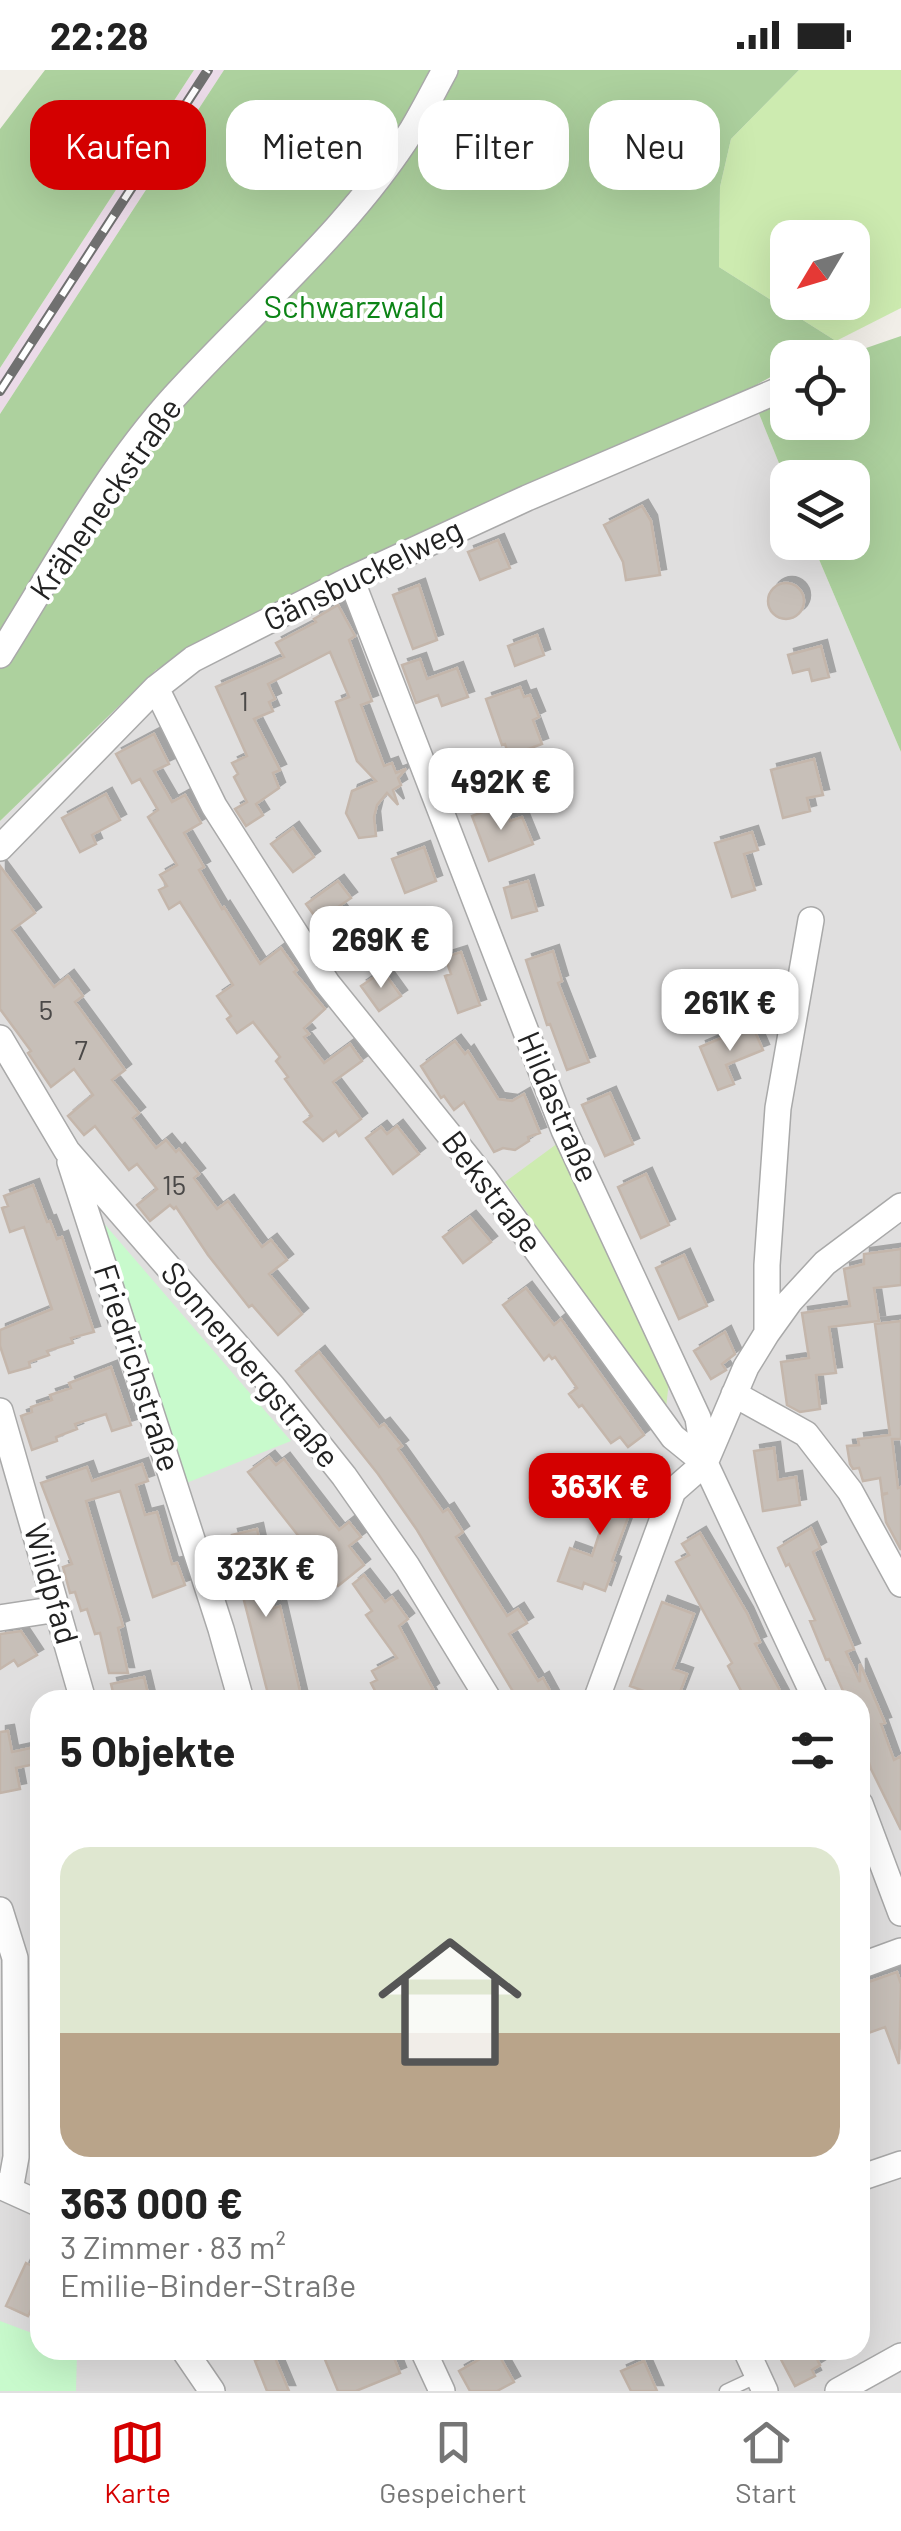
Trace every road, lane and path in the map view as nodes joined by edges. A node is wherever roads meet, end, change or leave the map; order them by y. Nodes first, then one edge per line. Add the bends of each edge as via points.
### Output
1 (445, 70) edge
2 (770, 394) edge
3 (352, 578) junction
4 (0, 655) edge
5 (156, 688) junction
6 (0, 848) edge
7 (811, 920) dead end
8 (0, 1038) edge
9 (66, 1151) junction
10 (901, 1206) edge
11 (767, 1333) junction
12 (734, 1394) junction
13 (0, 1411) edge
14 (705, 1462) junction
15 (901, 1584) edge
16 (58, 1609) junction
17 (0, 1618) edge
18 (81, 1690) edge
19 (238, 1690) edge
20 (483, 1690) edge
21 (600, 1690) edge
22 (811, 1690) edge
23 (870, 1831) edge
24 (0, 1910) edge
25 (901, 1913) edge
26 (901, 1951) edge
27 (870, 1962) edge
28 (901, 2164) edge
29 (870, 2175) edge
30 (5, 2188) edge
31 (30, 2199) edge
32 (901, 2356) edge
33 (189, 2360) edge
34 (428, 2360) edge
35 (751, 2360) edge
36 (762, 2383) edge
37 (205, 2389) edge
38 (442, 2391) edge
39 (726, 2391) edge
40 (838, 2391) edge

1 - 4 street, Kräheneckstraße via 411,132 344,216 142,436
2 - 3 street, Gänsbuckelweg
3 - 5 street, Gänsbuckelweg via 193,659
3 - 14 street, Hildastraße via 564,1130 698,1418
5 - 6 street, Gänsbuckelweg
5 - 14 street, Bekstraße via 214,806 327,983 484,1178 672,1438
7 - 11 street via 778,1108
8 - 9 street, Sonnenbergstraße
9 - 19 street, Friedrichstraße
9 - 20 street, Sonnenbergstraße via 344,1476
10 - 11 street via 825,1263
11 - 12 street
12 - 14 street
12 - 15 street via 806,1434 850,1491
13 - 16 street, Wildpfad
14 - 21 street via 673,1492
14 - 22 street, Bekstraße
16 - 17 street
16 - 18 street, Wildpfad
23 - 25 street
24 - 30 street via 14,1958 16,2158
26 - 27 street
28 - 29 street
30 - 31 street
32 - 40 street
33 - 37 street
34 - 38 street
35 - 36 street
36 - 39 lane

